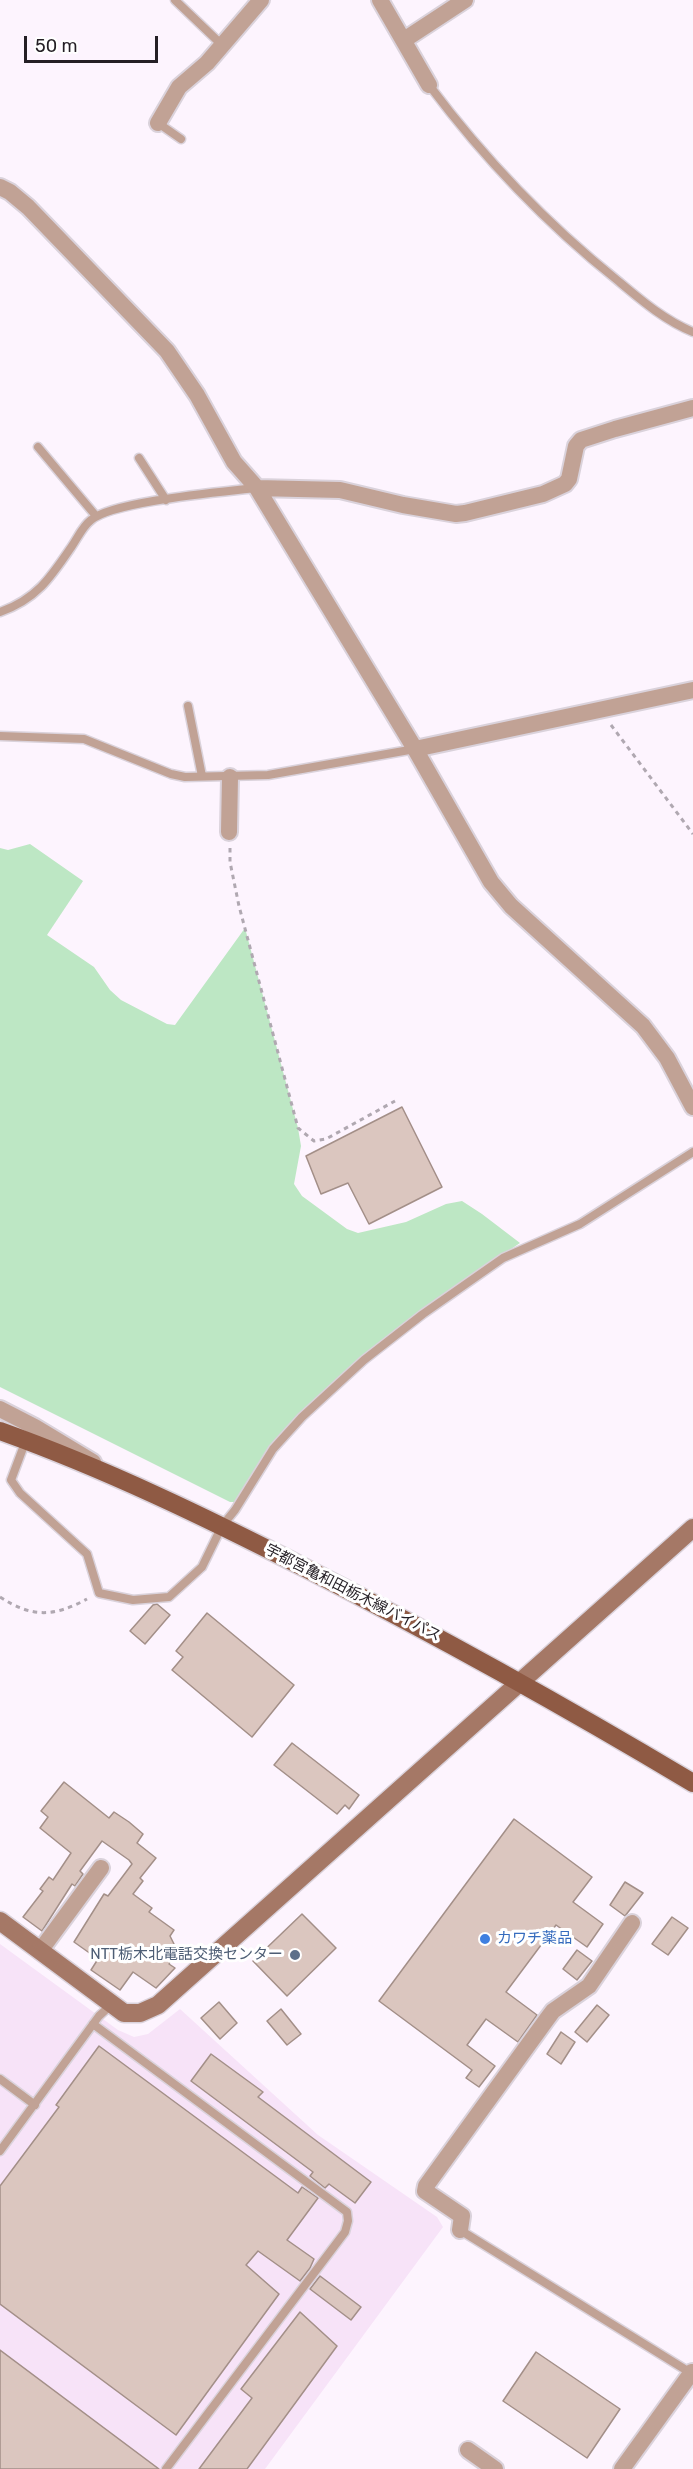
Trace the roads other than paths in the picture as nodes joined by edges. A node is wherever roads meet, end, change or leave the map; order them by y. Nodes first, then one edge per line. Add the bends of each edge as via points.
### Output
1 (175, 0) edge
2 (261, 0) edge
3 (380, 0) edge
4 (465, 0) edge
5 (404, 40) junction
6 (222, 45) junction
7 (429, 85) joint
8 (158, 123) joint
9 (181, 139) dead end
10 (0, 187) edge
11 (693, 332) edge
12 (693, 408) edge
13 (38, 447) dead end
14 (139, 459) dead end
15 (257, 488) junction
16 (166, 500) junction
17 (96, 516) junction
18 (0, 612) edge
19 (693, 690) edge
20 (188, 706) dead end
21 (0, 736) edge
22 (415, 749) junction
23 (202, 776) junction
24 (230, 777) junction
25 (229, 832) road end
26 (693, 1107) edge
27 (693, 1152) edge
28 (0, 1409) edge
29 (0, 1431) edge
30 (26, 1440) junction
31 (115, 1476) junction
32 (222, 1526) junction
33 (693, 1528) edge
34 (520, 1681) junction
35 (693, 1783) edge
36 (101, 1868) dead end
37 (0, 1922) edge
38 (632, 1923) dead end
39 (40, 1951) junction
40 (111, 2005) junction
41 (93, 2024) junction
42 (0, 2079) edge
43 (35, 2105) junction
44 (0, 2151) edge
45 (460, 2230) joint
46 (693, 2371) edge
47 (468, 2450) dead end
48 (166, 2469) edge
49 (495, 2469) edge
50 (622, 2469) edge

1 - 6 lane
2 - 6 street
3 - 5 street
4 - 5 street
5 - 7 street
6 - 8 street via 179,87
7 - 11 lane via 457,123 577,248 649,307
8 - 9 lane
10 - 15 street via 28,207 167,351 234,462
12 - 15 street via 581,441 565,484 543,494 465,513 403,505 340,490
13 - 17 lane
14 - 16 lane
15 - 16 lane
15 - 22 street
16 - 17 lane via 116,508
17 - 18 lane via 34,596
19 - 22 street
20 - 23 lane
21 - 23 lane via 84,739 171,774
22 - 24 lane via 280,774
22 - 26 street via 491,882 511,906 643,1026 667,1058
23 - 24 lane
24 - 25 street
27 - 32 lane via 580,1224 502,1258 364,1360 285,1434
28 - 31 street
29 - 30 main road, 宇都宮亀和田栃木線バイパス
30 - 31 main road, 宇都宮亀和田栃木線バイパス
30 - 32 lane via 11,1480 20,1493 87,1554 99,1593 133,1600 170,1597 202,1567
31 - 32 main road, 宇都宮亀和田栃木線バイパス
32 - 34 main road, 宇都宮亀和田栃木線バイパス
33 - 34 street
34 - 35 main road, 宇都宮亀和田栃木線バイパス
34 - 40 street via 158,2005 140,2013 124,2013
36 - 39 street
37 - 39 street
38 - 45 street via 589,1986 553,2011 426,2186 425,2191 462,2216
39 - 40 street
40 - 41 lane
41 - 43 lane
41 - 48 lane via 347,2212 345,2232
42 - 43 lane
43 - 44 lane
45 - 46 lane
46 - 50 street
47 - 49 street

